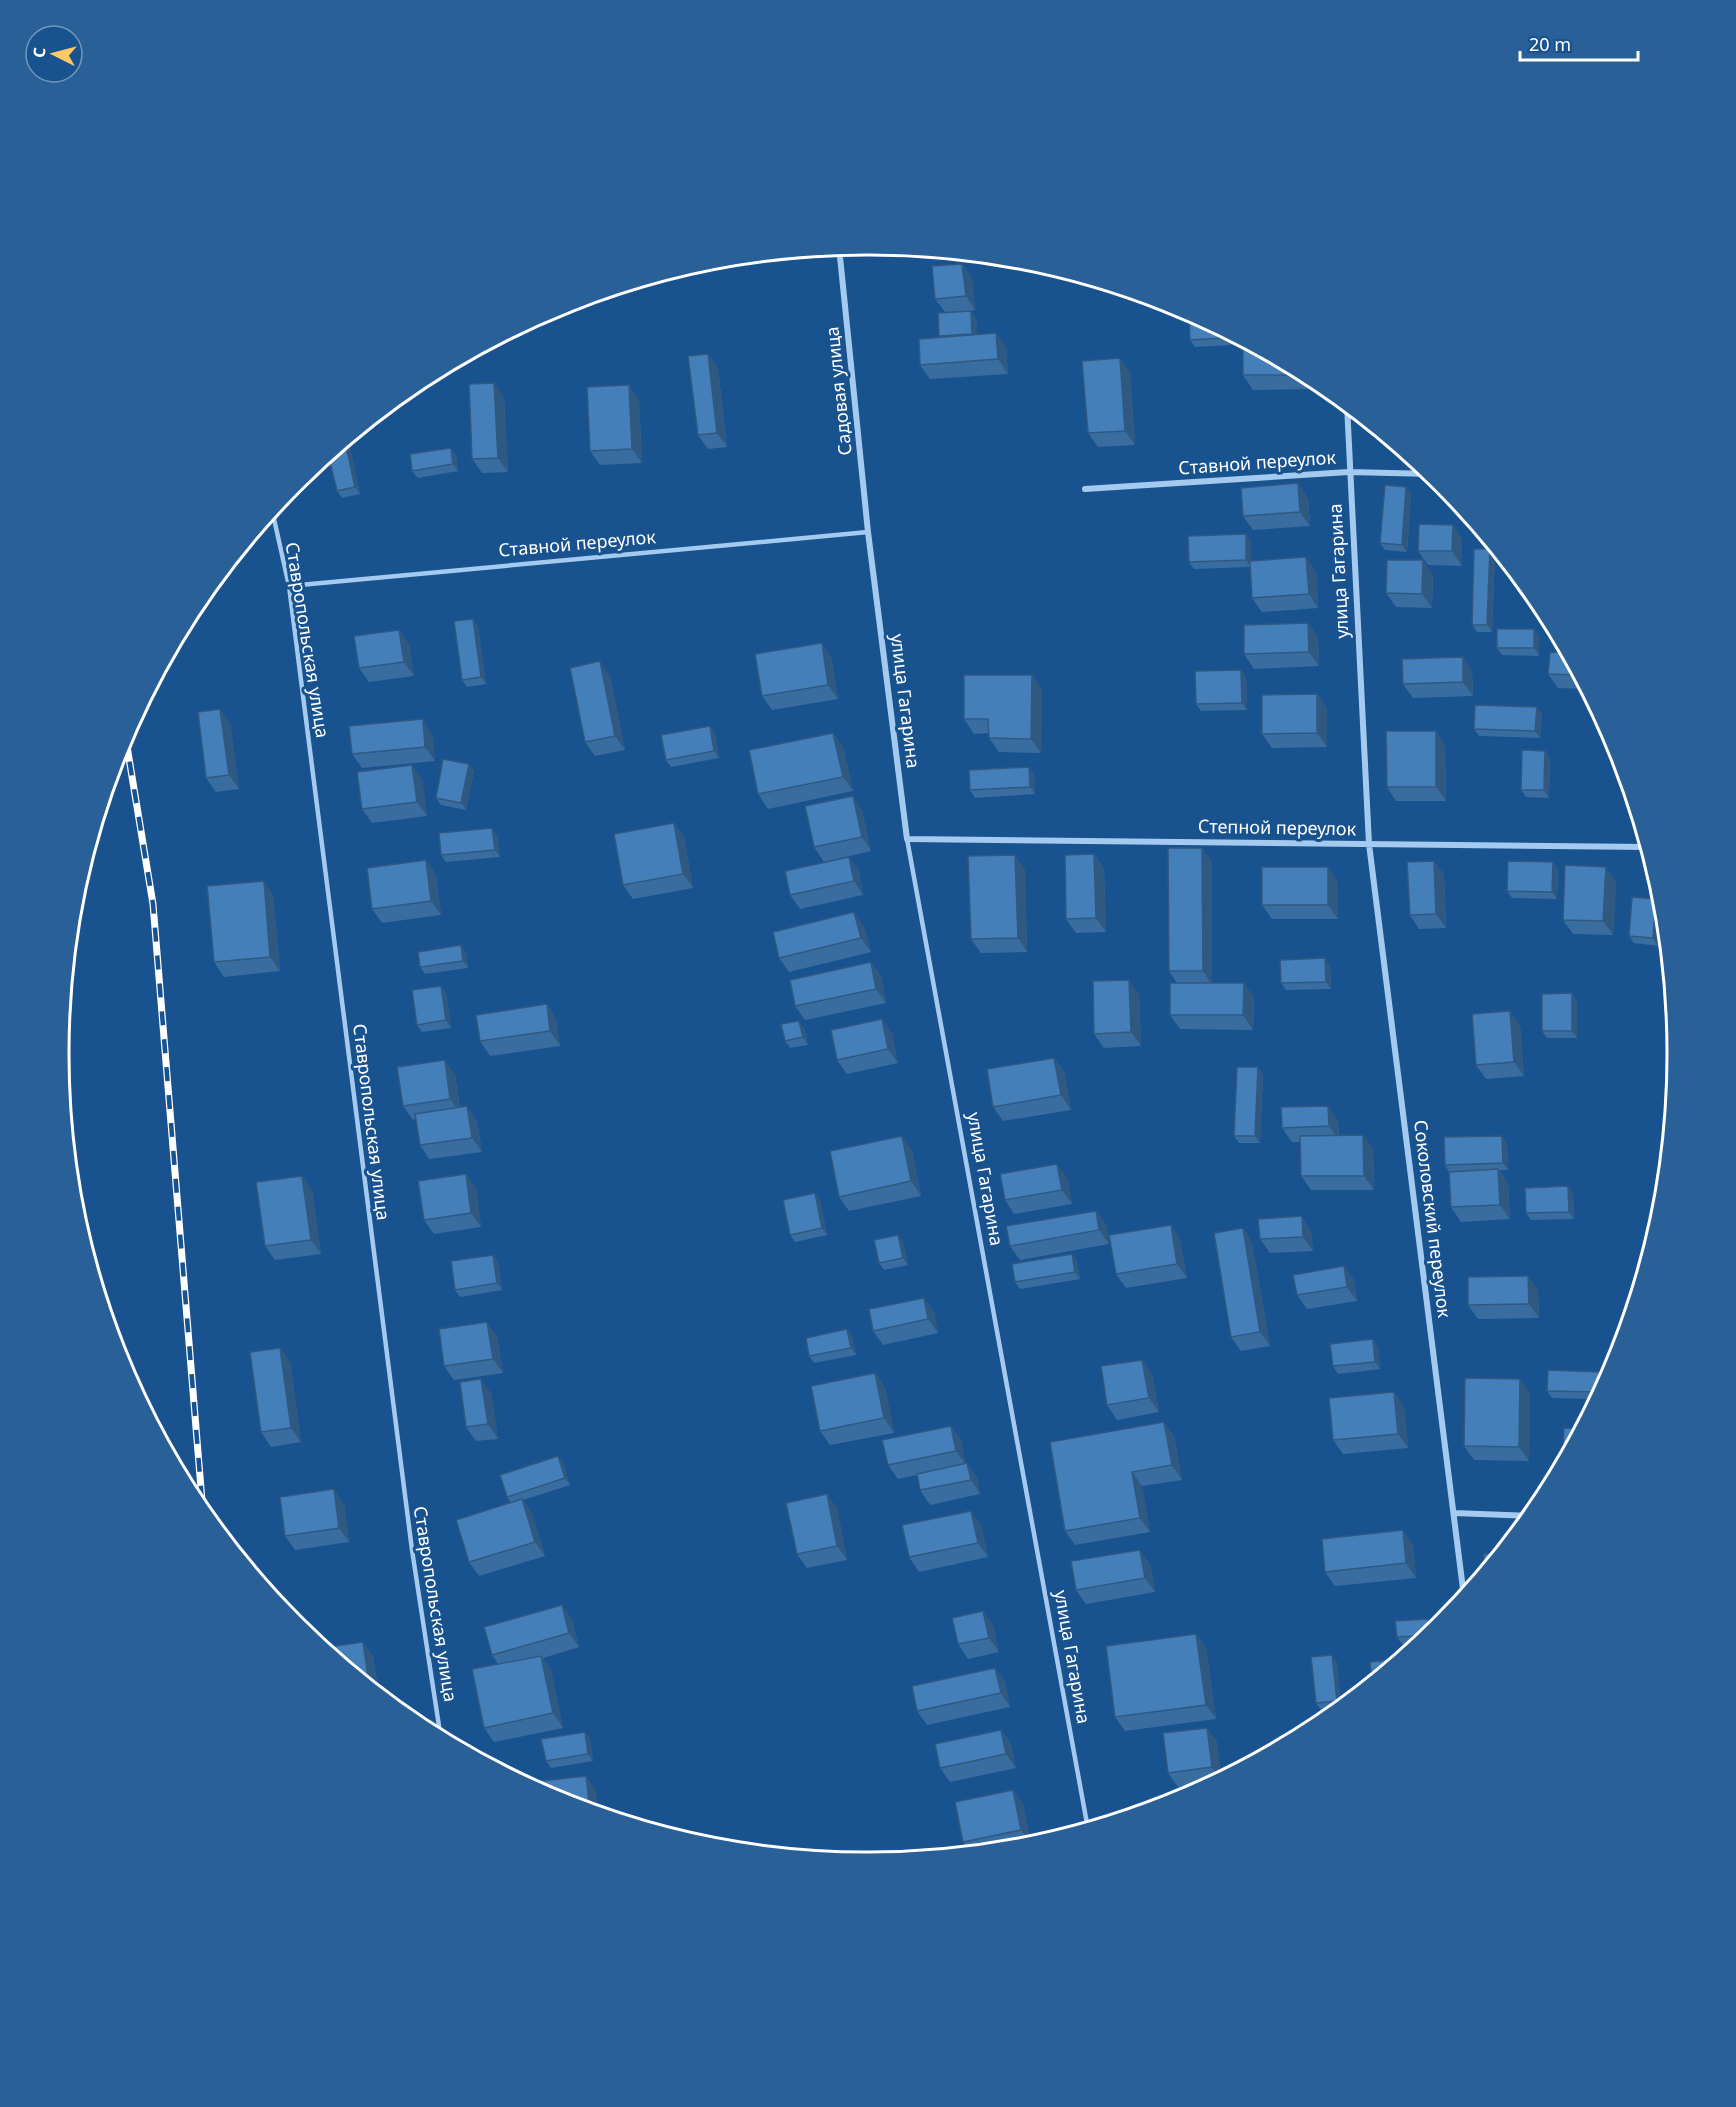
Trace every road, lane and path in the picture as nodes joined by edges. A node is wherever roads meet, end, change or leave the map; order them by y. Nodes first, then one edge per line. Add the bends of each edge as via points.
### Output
1 (840, 256) edge
2 (1347, 415) edge
3 (1349, 472) junction
4 (1417, 474) edge
5 (1085, 489) dead end
6 (274, 519) edge
7 (868, 532) junction
8 (289, 586) junction
9 (907, 839) junction
10 (1369, 844) junction
11 (1640, 847) edge
12 (1454, 1513) junction
13 (1519, 1516) edge
14 (1463, 1587) edge
15 (439, 1727) edge
16 (1087, 1821) edge

1 - 7 street, Садовая улица
2 - 3 street, улица Гагарина
3 - 4 street, Ставной переулок
3 - 5 street, Ставной переулок
3 - 10 street, улица Гагарина
6 - 8 lane, Ставропольская улица
7 - 8 lane, Ставной переулок
7 - 9 street, улица Гагарина
8 - 15 lane, Ставропольская улица via 412,1550
9 - 10 street, Степной переулок
9 - 16 lane, улица Гагарина
10 - 11 street, Степной переулок
10 - 12 street, Соколовский переулок
12 - 13 street
12 - 14 street, Соколовский переулок

